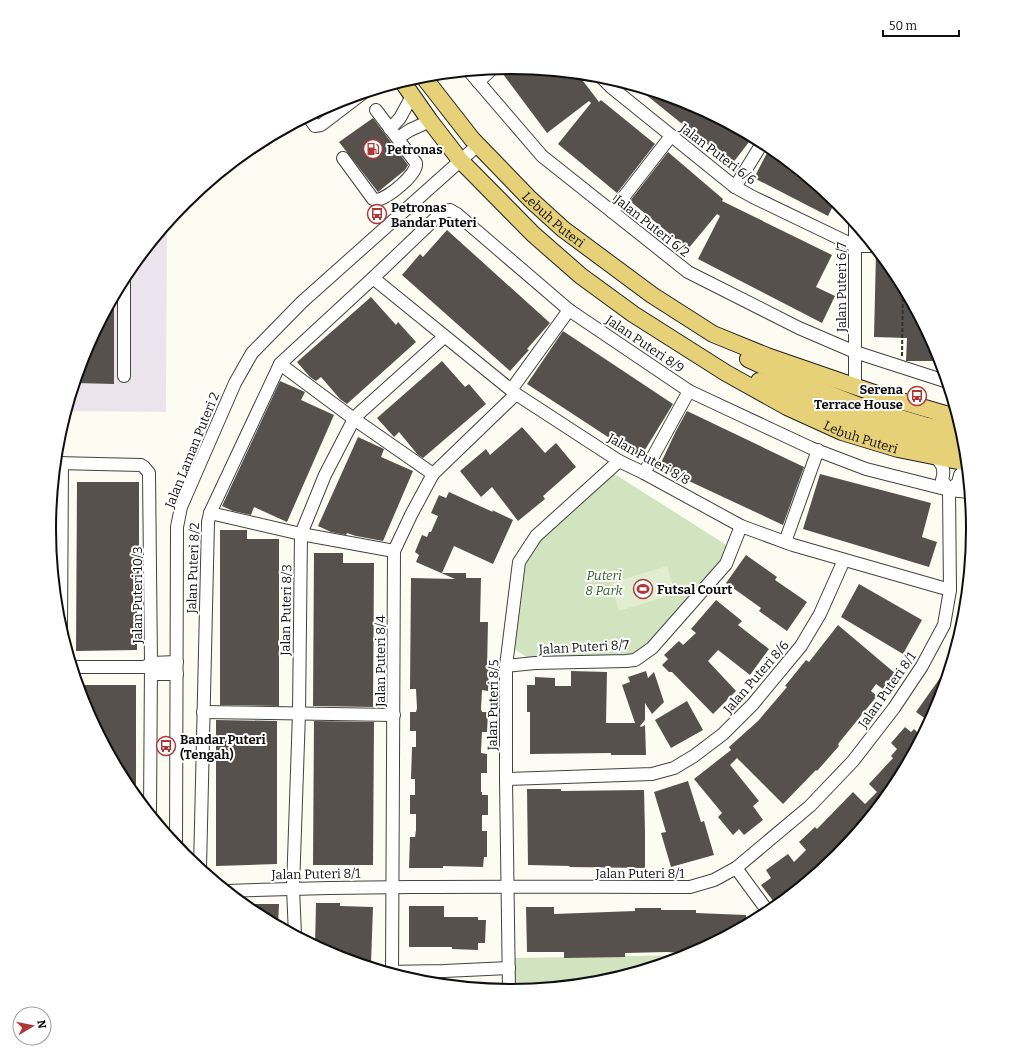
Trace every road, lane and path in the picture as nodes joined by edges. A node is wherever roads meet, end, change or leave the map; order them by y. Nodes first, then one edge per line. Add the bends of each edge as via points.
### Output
1 (487, 74) edge
2 (472, 75) edge
3 (427, 81) edge
4 (478, 82) junction
5 (405, 86) edge
6 (616, 86) edge
7 (412, 96) junction
8 (349, 104) edge
9 (376, 110) dead end
10 (311, 120) edge
11 (430, 121) junction
12 (394, 133) junction
13 (671, 136) junction
14 (478, 145) junction
15 (760, 147) edge
16 (343, 158) dead end
17 (460, 160) junction
18 (735, 187) junction
19 (393, 192) junction
20 (406, 208) junction
21 (612, 212) junction
22 (855, 230) edge
23 (855, 246) junction
24 (868, 246) edge
25 (373, 278) junction
26 (124, 290) edge
27 (903, 296) edge
28 (569, 310) junction
29 (713, 334) junction
30 (444, 336) junction
31 (678, 344) junction
32 (855, 352) junction
33 (280, 364) junction
34 (902, 367) junction
35 (124, 376) dead end
36 (942, 380) edge
37 (855, 386) junction
38 (690, 391) junction
39 (514, 392) junction
40 (952, 415) edge
41 (354, 419) junction
42 (956, 432) edge
43 (959, 446) edge
44 (818, 450) junction
45 (935, 457) junction
46 (619, 461) junction
47 (962, 462) edge
48 (61, 463) edge
49 (963, 472) edge
50 (644, 473) junction
51 (433, 474) junction
52 (58, 485) edge
53 (949, 490) junction
54 (965, 492) edge
55 (210, 513) junction
56 (741, 526) junction
57 (301, 534) junction
58 (785, 542) junction
59 (394, 551) junction
60 (844, 560) junction
61 (60, 590) edge
62 (950, 590) junction
63 (506, 666) junction
64 (78, 667) edge
65 (149, 668) junction
66 (177, 668) junction
67 (202, 712) junction
68 (299, 713) junction
69 (394, 715) junction
70 (506, 779) junction
71 (150, 806) edge
72 (176, 837) edge
73 (200, 861) edge
74 (736, 868) junction
75 (393, 887) junction
76 (293, 888) junction
77 (508, 888) junction
78 (235, 891) edge
79 (764, 908) edge
80 (294, 929) edge
81 (389, 968) edge
82 (509, 968) junction
83 (405, 972) edge
84 (509, 984) edge

1 - 4 street
2 - 4 street, Jalan Puteri 6/2
3 - 14 main road, Lebuh Puteri
4 - 21 street, Jalan Puteri 6/2 via 542,156
5 - 7 main road, Lebuh Puteri
6 - 13 street, Jalan Puteri 6/6
7 - 11 main road, Lebuh Puteri
7 - 12 street
8 - 10 street via 321,125 315,126
9 - 12 street
11 - 12 street
11 - 17 main road, Lebuh Puteri
12 - 19 street via 417,167
13 - 18 street, Jalan Puteri 6/6
13 - 21 street
14 - 17 street, Jalan Laman Puteri 2
14 - 29 main road, Lebuh Puteri via 530,199 564,229 652,295
15 - 18 street
16 - 19 street via 373,199 380,200
17 - 20 street, Jalan Laman Puteri 2
17 - 31 main road, Lebuh Puteri via 533,234 581,276
18 - 23 street, Jalan Puteri 6/6
19 - 20 street
20 - 66 street, Jalan Laman Puteri 2 via 302,302 252,353 235,383 181,507 177,527
21 - 32 street, Jalan Puteri 6/2 via 688,272 799,328
22 - 23 street, Jalan Puteri 6/7
23 - 24 street
23 - 32 street, Jalan Puteri 6/7
25 - 28 street, Jalan Puteri 8/9 via 441,213 450,210
25 - 30 street, Jalan Puteri 8/8
25 - 33 street, Jalan Puteri 8/2
26 - 35 street
27 - 34 path
28 - 38 street, Jalan Puteri 8/9
28 - 39 street, Jalan Puteri 8/4
29 - 37 main road, Lebuh Puteri via 767,356
29 - 42 main road, Lebuh Puteri via 749,359 789,378 877,411
30 - 39 street, Jalan Puteri 8/8
30 - 41 street, Jalan Puteri 8/3
31 - 43 main road, Lebuh Puteri via 820,408 873,426
31 - 45 main road, Lebuh Puteri via 787,407 842,432
32 - 34 street, Jalan Puteri 6/2
32 - 37 street, Jalan Puteri 6/7
33 - 41 street
33 - 55 street, Jalan Puteri 8/2
34 - 36 street, Jalan Puteri 6/2
37 - 40 main road, Lebuh Puteri
38 - 44 street, Jalan Puteri 8/9
38 - 50 street
39 - 46 street, Jalan Puteri 8/8
39 - 51 street, Jalan Puteri 8/4
41 - 51 street
41 - 57 street, Jalan Puteri 8/3 via 325,476
44 - 53 street, Jalan Puteri 8/9 via 866,468
44 - 58 street
45 - 47 main road, Lebuh Puteri
45 - 53 street, Jalan Puteri 8/1 via 941,463 944,472 942,480
46 - 50 street, Jalan Puteri 8/8
46 - 63 street, Jalan Puteri 8/5 via 536,536 519,562
48 - 65 street, Jalan Puteri 10/3 via 141,465 149,473
49 - 53 street via 958,483
50 - 56 street, Jalan Puteri 8/8
51 - 59 street, Jalan Puteri 8/4
52 - 61 street
53 - 54 street, Jalan Puteri 8/9
53 - 62 street, Jalan Puteri 8/1
55 - 57 street
55 - 67 street, Jalan Puteri 8/2
56 - 58 street, Jalan Puteri 8/8
56 - 63 street, Jalan Puteri 8/7 via 726,564 652,648 635,660
57 - 59 street
57 - 68 street, Jalan Puteri 8/3
58 - 60 street, Jalan Puteri 8/8
59 - 69 street, Jalan Puteri 8/4
60 - 62 street, Jalan Puteri 8/8
60 - 70 street, Jalan Puteri 8/6 via 820,614 802,646 753,704 723,734 694,756 674,768 652,774
62 - 74 street, Jalan Puteri 8/1 via 944,625 922,666 894,708 853,760 810,806
63 - 70 street, Jalan Puteri 8/5
64 - 65 street
65 - 66 street
65 - 71 street, Jalan Puteri 10/3
66 - 72 street, Jalan Laman Puteri 2
67 - 68 street
67 - 73 street, Jalan Puteri 8/2
68 - 69 street
68 - 76 street, Jalan Puteri 8/3
69 - 75 street, Jalan Puteri 8/4
70 - 77 street, Jalan Puteri 8/5
74 - 77 street, Jalan Puteri 8/1 via 714,880 690,887
74 - 79 street
75 - 76 street, Jalan Puteri 8/1
75 - 77 street, Jalan Puteri 8/1
75 - 81 street, Jalan Puteri 8/4
76 - 78 street, Jalan Puteri 8/1
76 - 80 street, Jalan Puteri 8/3
77 - 82 street, Jalan Puteri 8/5
82 - 83 street
82 - 84 street, Jalan Puteri 8/5

